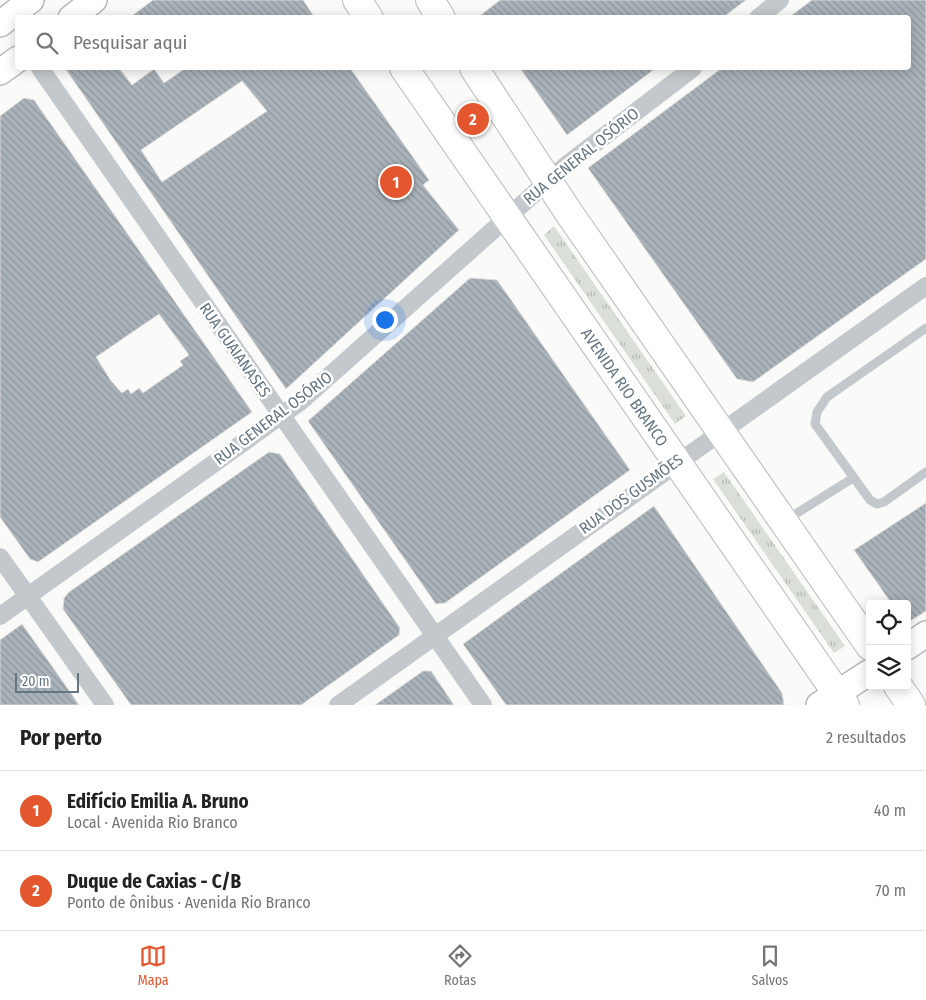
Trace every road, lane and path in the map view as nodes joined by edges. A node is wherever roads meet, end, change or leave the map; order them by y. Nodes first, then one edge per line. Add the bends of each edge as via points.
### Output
1 (31, 0) edge
2 (94, 0) edge
3 (357, 0) edge
4 (430, 0) edge
5 (780, 0) edge
6 (75, 15) edge
7 (367, 15) edge
8 (440, 15) edge
9 (762, 15) edge
10 (2, 16) edge
11 (15, 61) edge
12 (41, 70) edge
13 (405, 70) edge
14 (475, 70) edge
15 (690, 70) edge
16 (0, 72) edge
17 (548, 181) junction
18 (508, 218) junction
19 (926, 286) edge
20 (926, 328) edge
21 (281, 416) junction
22 (720, 431) junction
23 (676, 462) junction
24 (926, 472) edge
25 (854, 478) junction
26 (784, 521) junction
27 (0, 557) edge
28 (28, 596) junction
29 (0, 616) edge
30 (926, 634) edge
31 (434, 635) junction
32 (869, 645) edge
33 (910, 645) edge
34 (866, 675) edge
35 (901, 690) edge
36 (833, 701) edge
37 (105, 705) edge
38 (338, 705) edge
39 (483, 705) edge
40 (911, 705) edge

1 - 10 main road
2 - 6 main road
3 - 7 main road
4 - 8 main road
5 - 9 street
11 - 16 main road
12 - 21 street, RUA GUAIANASES
13 - 18 main road, AVENIDA RIO BRANCO
14 - 17 main road
15 - 17 street, RUA GENERAL OSÓRIO
17 - 18 street, RUA GENERAL OSÓRIO
17 - 22 main road
18 - 21 street, RUA GENERAL OSÓRIO
18 - 23 main road, AVENIDA RIO BRANCO
19 - 22 street, RUA DOS GUSMÕES
20 - 25 lane via 827,397 817,412 815,424
21 - 28 street, RUA GENERAL OSÓRIO
21 - 31 street, RUA GUAIANASES
22 - 23 street, RUA DOS GUSMÕES
22 - 26 main road
23 - 31 street, RUA DOS GUSMÕES
23 - 36 main road, AVENIDA RIO BRANCO
24 - 25 lane via 877,504 870,500
25 - 26 lane
26 - 32 main road
27 - 28 street
28 - 29 street, RUA GENERAL OSÓRIO
28 - 37 street
30 - 33 main road
31 - 38 street, RUA DOS GUSMÕES
31 - 39 street, RUA GUAIANASES
34 - 36 main road
35 - 40 main road

